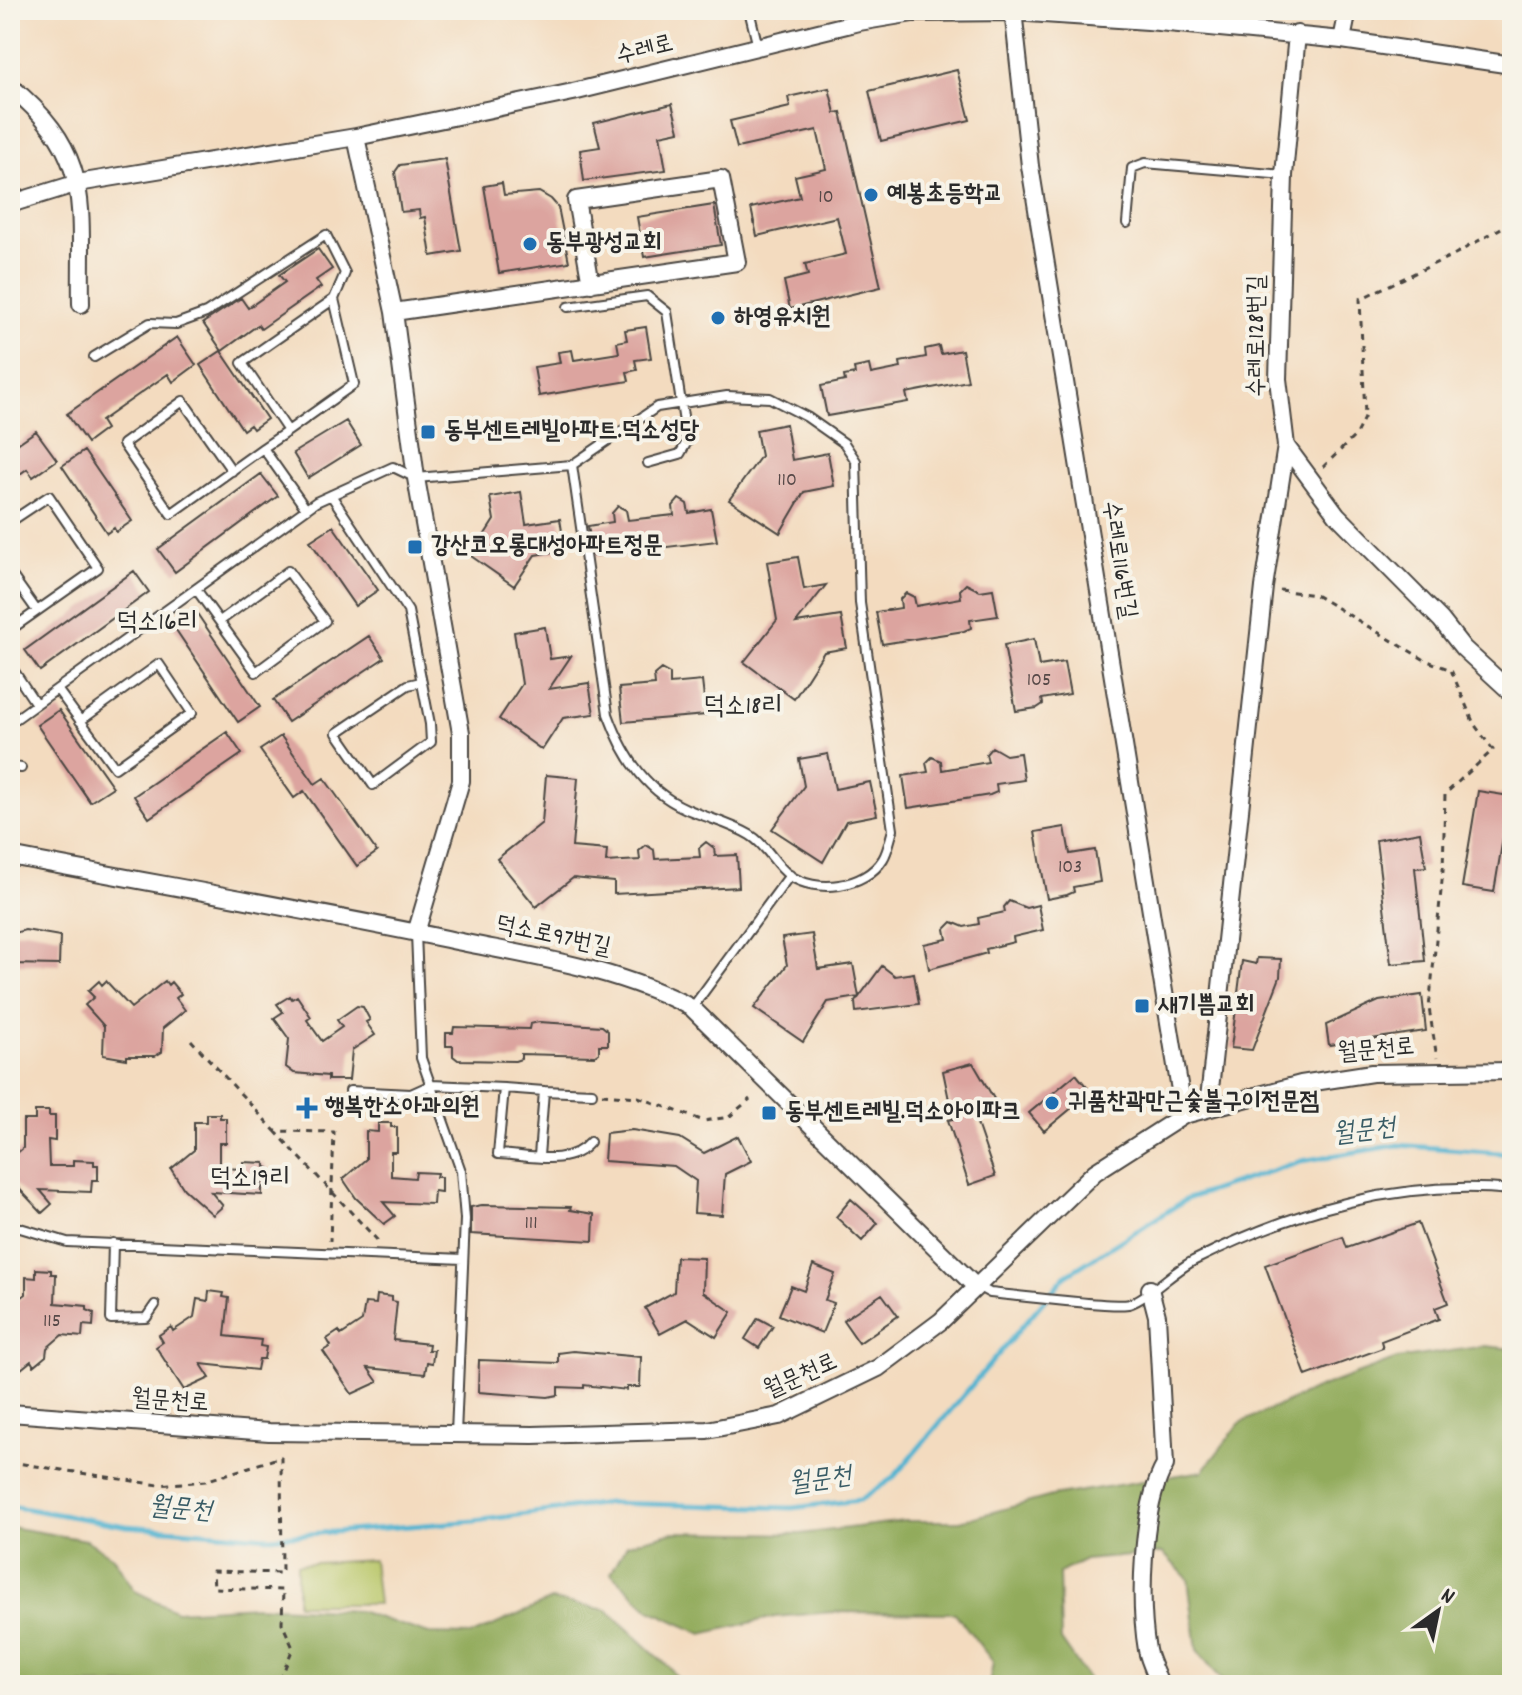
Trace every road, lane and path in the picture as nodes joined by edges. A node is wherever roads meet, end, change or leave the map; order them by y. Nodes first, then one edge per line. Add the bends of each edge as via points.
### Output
1 (749, 10) edge
2 (875, 10) edge
3 (1124, 10) edge
4 (1348, 10) edge
5 (1013, 11) edge
6 (1148, 21) junction
7 (859, 22) junction
8 (1297, 34) junction
9 (1342, 40) junction
10 (759, 47) junction
11 (1512, 65) edge
12 (10, 86) edge
13 (356, 137) junction
14 (1284, 175) junction
15 (78, 183) junction
16 (10, 204) edge
17 (1512, 222) edge
18 (1127, 223) dead end
19 (591, 284) junction
20 (334, 299) junction
21 (81, 304) dead end
22 (568, 307) dead end
23 (394, 312) junction
24 (94, 357) dead end
25 (682, 401) junction
26 (288, 431) junction
27 (1286, 446) junction
28 (263, 448) junction
29 (648, 463) dead end
30 (572, 465) junction
31 (232, 471) junction
32 (416, 478) junction
33 (1309, 481) junction
34 (331, 495) junction
35 (306, 509) junction
36 (10, 522) edge
37 (10, 573) edge
38 (1264, 587) junction
39 (196, 589) junction
40 (37, 611) junction
41 (220, 621) junction
42 (10, 630) edge
43 (10, 665) edge
44 (421, 682) junction
45 (57, 689) junction
46 (1512, 693) edge
47 (36, 704) junction
48 (80, 721) junction
49 (10, 723) edge
50 (10, 766) edge
51 (21, 768) dead end
52 (10, 856) edge
53 (790, 875) junction
54 (416, 933) junction
55 (692, 1008) junction
56 (191, 1040) dead end
57 (1438, 1070) junction
58 (1512, 1071) edge
59 (431, 1085) junction
60 (504, 1088) junction
61 (350, 1091) dead end
62 (544, 1091) junction
63 (592, 1093) joint
64 (750, 1099) dead end
65 (1208, 1108) junction
66 (1184, 1115) junction
67 (275, 1131) junction
68 (590, 1142) dead end
69 (539, 1156) junction
70 (1512, 1190) edge
71 (332, 1192) junction
72 (10, 1225) edge
73 (113, 1243) junction
74 (330, 1253) junction
75 (392, 1256) junction
76 (463, 1259) junction
77 (982, 1289) junction
78 (1150, 1289) junction
79 (155, 1305) dead end
80 (10, 1413) edge
81 (456, 1434) junction
82 (10, 1462) edge
83 (300, 1685) edge
84 (1160, 1685) edge

1 - 10 lane
2 - 7 street
3 - 6 street
4 - 9 street
5 - 6 street, 수레로
5 - 7 street, 수레로 via 913,13
5 - 66 street, 수레로116번길 via 1030,166
6 - 8 street, 수레로
7 - 10 street, 수레로
8 - 9 street, 수레로
8 - 14 street, 수레로128번길
9 - 11 street, 수레로
10 - 13 street, 수레로
12 - 15 street via 64,142
13 - 15 street, 수레로
13 - 23 street
14 - 18 lane via 1145,163 1132,168
14 - 27 street, 수레로128번길 via 1278,379
15 - 16 street, 수레로
15 - 21 street
17 - 33 path via 1360,299 1365,416 1355,436
19 - 19 street via 737,262 721,179 576,200
19 - 23 street
20 - 24 lane via 345,273 326,235 206,313 176,324 150,323
20 - 26 lane via 354,384
20 - 26 lane via 242,363
22 - 25 lane via 647,296 657,301 667,312
23 - 32 street
25 - 29 lane via 687,442 680,454
25 - 30 lane via 657,407
25 - 53 lane via 770,398 844,443 856,461 860,603 893,830 882,861 849,885 821,886
26 - 28 lane
27 - 33 street, 수레로128번길
27 - 38 street
28 - 31 lane
28 - 35 lane
30 - 32 lane
30 - 53 lane via 608,714 622,750 669,801 755,838
31 - 31 lane via 171,514 123,444 183,401
32 - 34 lane via 393,467
32 - 54 street via 461,733 461,781
33 - 46 street, 수레로128번길 via 1463,648
34 - 35 lane
34 - 44 lane via 408,611
35 - 39 lane
36 - 40 lane via 49,496 98,568
37 - 40 lane
38 - 57 path via 1315,595 1451,670 1474,724 1493,750 1445,794 1429,1008
38 - 65 street
39 - 41 lane
39 - 45 lane
40 - 42 lane
41 - 41 lane via 256,672 325,621 288,571
43 - 47 lane
44 - 44 lane via 431,742 373,785 337,733 408,685
45 - 47 lane
45 - 48 lane
47 - 49 lane
48 - 48 lane via 115,768 192,713 159,664
50 - 51 lane
52 - 54 street, 덕소로97번길
53 - 55 lane
54 - 55 street, 덕소로97번길 via 609,973
54 - 59 lane via 421,1058
55 - 77 street, 덕소로97번길
56 - 67 path
57 - 58 street, 월문천로
57 - 65 street, 월문천로 via 1301,1084
59 - 60 lane
59 - 61 lane via 411,1094
59 - 76 lane via 461,1171
60 - 62 lane
60 - 69 lane via 498,1154
62 - 63 lane
62 - 69 lane
63 - 64 path via 638,1097 704,1121 729,1117
65 - 66 street, 월문천로
66 - 77 street, 월문천로 via 1095,1172
67 - 71 path
67 - 71 path via 334,1132
68 - 69 lane via 568,1158
70 - 78 lane via 1437,1187 1348,1202 1236,1240
71 - 74 path
71 - 75 path
72 - 73 lane via 67,1242
73 - 74 lane
73 - 79 lane via 111,1319 146,1318
74 - 75 lane
75 - 76 lane
76 - 81 lane
77 - 78 lane via 1128,1305
77 - 81 street, 월문천로 via 878,1368 779,1416 707,1430
78 - 84 street via 1157,1316 1165,1465 1148,1509 1143,1595 1147,1652
80 - 81 street, 월문천로 via 248,1431
82 - 83 path via 159,1485 205,1481 281,1457 282,1573 213,1571 214,1588 283,1590 282,1623 293,1648 281,1678

